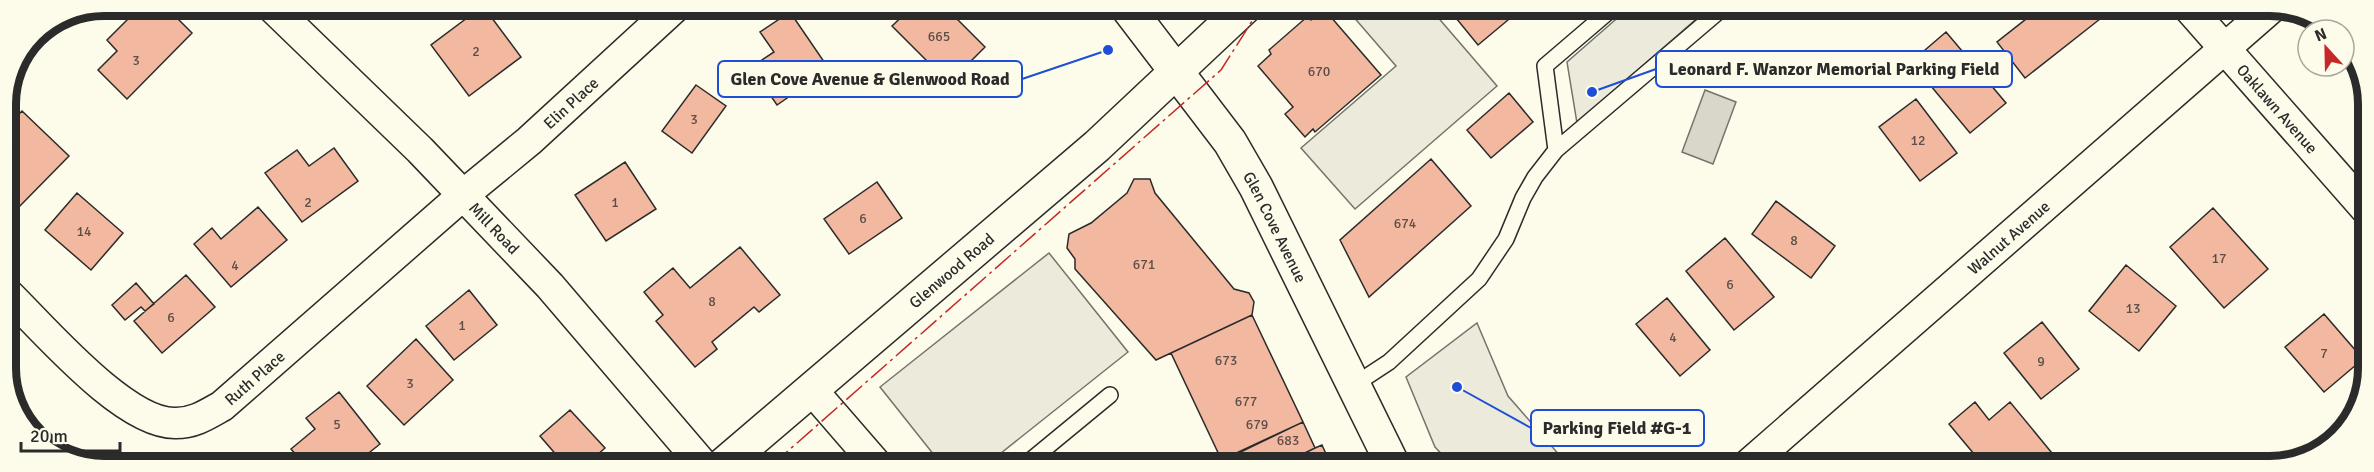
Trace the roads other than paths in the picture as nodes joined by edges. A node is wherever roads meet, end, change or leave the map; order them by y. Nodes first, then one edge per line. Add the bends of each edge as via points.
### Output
1 (281, 16) edge
2 (665, 16) edge
3 (1134, 16) edge
4 (1235, 16) edge
5 (1603, 16) edge
6 (1713, 16) edge
7 (2196, 16) edge
8 (2262, 16) edge
9 (2224, 48) junction
10 (1175, 73) junction
11 (1556, 150) junction
12 (462, 196) junction
13 (2358, 200) edge
14 (16, 302) edge
15 (1354, 385) junction
16 (812, 390) junction
17 (1110, 395) dead end
18 (1388, 455) edge
19 (1759, 455) edge
20 (695, 456) edge
21 (734, 456) edge
22 (869, 456) edge
23 (1036, 456) edge

1 - 12 street, Mill Road
2 - 12 street, Elin Place via 529,141
3 - 10 main road, Glen Cove Avenue
4 - 10 main road, Glenwood Road
5 - 11 lane via 1545,66
6 - 11 lane
7 - 9 street, Oaklawn Avenue
8 - 9 street, Walnut Avenue
9 - 13 street, Oaklawn Avenue
9 - 19 street, Walnut Avenue
10 - 15 main road, Glen Cove Avenue via 1230,142 1256,187
10 - 16 main road, Glenwood Road via 1097,146
11 - 15 lane via 1535,177 1506,239 1479,279 1389,362
12 - 14 street, Ruth Place via 222,406 197,421 174,424 154,420 124,405
12 - 20 street, Mill Road via 550,286
15 - 18 main road, Glen Cove Avenue
16 - 21 main road, Glenwood Road
16 - 22 street
17 - 23 lane

